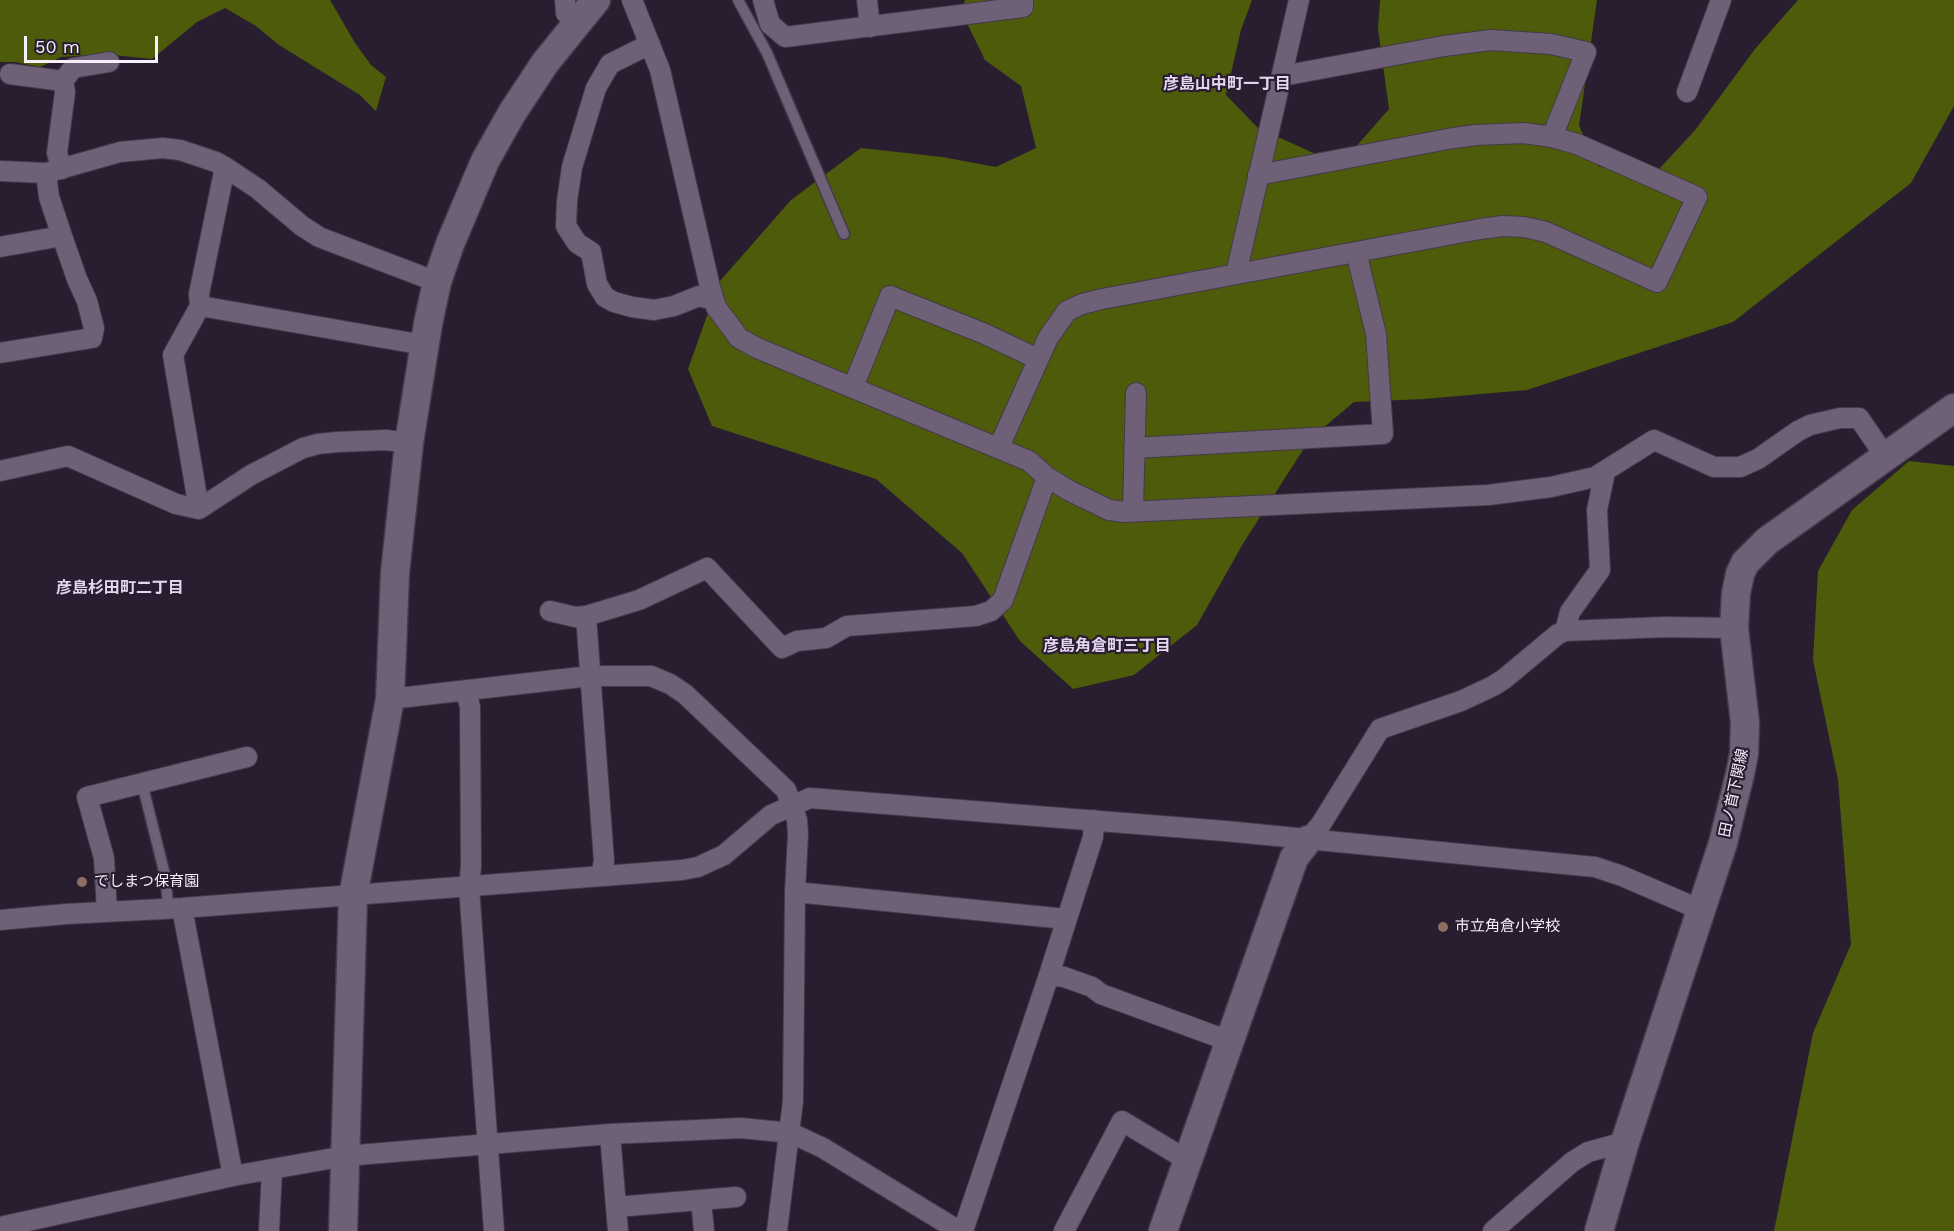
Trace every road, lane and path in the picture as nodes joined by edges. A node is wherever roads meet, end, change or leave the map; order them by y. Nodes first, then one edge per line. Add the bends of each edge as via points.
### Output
1 (596, 0) edge
2 (632, 0) edge
3 (738, 0) edge
4 (763, 0) edge
5 (867, 0) edge
6 (1023, 0) edge
7 (1299, 0) edge
8 (1720, 0) edge
9 (870, 27) junction
10 (650, 44) junction
11 (109, 62) dead end
12 (10, 74) dead end
13 (1282, 76) junction
14 (63, 81) junction
15 (1687, 92) dead end
16 (1552, 137) junction
17 (225, 167) junction
18 (0, 171) edge
19 (54, 171) junction
20 (1258, 175) junction
21 (844, 234) dead end
22 (62, 236) junction
23 (0, 247) edge
24 (1356, 252) junction
25 (1236, 274) junction
26 (437, 282) junction
27 (714, 300) junction
28 (200, 306) junction
29 (424, 345) junction
30 (0, 353) edge
31 (1038, 359) junction
32 (853, 387) junction
33 (1136, 393) dead end
34 (1954, 408) edge
35 (409, 443) junction
36 (999, 447) junction
37 (1134, 448) junction
38 (1885, 456) junction
39 (0, 471) edge
40 (1605, 472) junction
41 (1047, 477) junction
42 (199, 508) junction
43 (1133, 511) junction
44 (550, 611) dead end
45 (586, 616) junction
46 (1734, 628) junction
47 (1565, 632) junction
48 (590, 676) junction
49 (466, 691) junction
50 (390, 699) junction
51 (248, 757) dead end
52 (142, 783) junction
53 (793, 805) junction
54 (1094, 820) junction
55 (1308, 840) junction
56 (601, 876) junction
57 (469, 887) junction
58 (795, 892) junction
59 (353, 896) junction
60 (175, 908) junction
61 (1701, 910) junction
62 (107, 912) junction
63 (1066, 919) junction
64 (0, 920) edge
65 (1049, 975) junction
66 (1229, 1041) junction
67 (791, 1133) junction
68 (610, 1134) junction
69 (1625, 1142) junction
70 (488, 1143) junction
71 (345, 1156) junction
72 (1187, 1160) junction
73 (272, 1169) junction
74 (232, 1176) junction
75 (736, 1197) dead end
76 (701, 1200) junction
77 (616, 1207) junction
78 (0, 1227) edge
79 (951, 1228) edge
80 (269, 1231) edge
81 (343, 1231) edge
82 (494, 1231) edge
83 (618, 1231) edge
84 (704, 1231) edge
85 (777, 1231) edge
86 (1064, 1231) edge
87 (1163, 1231) edge
88 (1493, 1231) edge
89 (1599, 1231) edge

1 - 26 street via 512,112 485,161
2 - 10 street
3 - 21 lane via 766,52
4 - 9 street via 770,24 785,38
5 - 9 street
6 - 9 street via 1023,7
7 - 13 street
8 - 15 street
10 - 27 street via 660,70
10 - 27 street via 610,64 596,88 572,167 566,226 577,243 591,252 597,284 605,297 614,302 654,310 699,296
11 - 14 street via 73,68
12 - 14 street
13 - 16 street via 1491,40 1551,44 1586,52
13 - 20 street
14 - 19 street via 65,92
16 - 20 street via 1524,133 1476,135
16 - 24 street via 1603,154 1697,197 1657,282 1563,239 1524,227 1480,229
17 - 19 street via 164,148 120,152
17 - 26 street via 319,237
17 - 28 street via 199,294
18 - 19 street
19 - 22 street via 49,197
20 - 25 street
22 - 23 street
22 - 30 street via 87,301 94,328 92,338
24 - 25 street
24 - 37 street via 1376,334 1383,434
25 - 31 street via 1082,304 1057,323
26 - 29 street
27 - 32 street via 739,338
28 - 29 street
28 - 42 street via 173,355
29 - 35 street
31 - 32 street via 890,296
31 - 36 street
32 - 36 street
33 - 37 street
34 - 38 street, 田ノ首下関線
35 - 42 street via 337,442 303,448
35 - 50 street via 395,573
36 - 41 street via 1029,461
37 - 43 street
38 - 40 street via 1859,417 1840,418 1810,425 1740,467 1714,467 1654,440
38 - 46 street, 田ノ首下関線 via 1767,541 1745,563 1738,581
39 - 42 street via 68,456 176,504
40 - 43 street via 1551,487 1488,495
40 - 47 street via 1597,510 1600,570 1570,612
41 - 43 street via 1109,510
41 - 45 street via 1003,600 991,612 847,626 826,638 797,641 782,648 707,568 639,600
44 - 45 street
45 - 48 street
46 - 47 street
46 - 61 street, 田ノ首下関線 via 1745,723 1744,754 1726,833
47 - 55 street via 1493,686 1380,729 1322,824
48 - 49 street
48 - 53 street via 651,676 670,684 786,790
48 - 56 street via 604,861
49 - 50 street
49 - 57 street via 470,707
50 - 59 street
51 - 52 street
52 - 60 lane
52 - 62 street via 87,797 104,858
53 - 54 street via 810,798 834,798
53 - 56 street via 771,815 724,855 698,867
53 - 58 street via 798,834
54 - 55 street
54 - 63 street via 1093,837
55 - 61 street via 1594,867
55 - 66 street via 1294,858
56 - 57 street
57 - 59 street
57 - 70 street
58 - 63 street
58 - 67 street
59 - 60 street
59 - 71 street
60 - 62 street
60 - 74 street
61 - 69 street, 田ノ首下関線
62 - 64 street
63 - 65 street
65 - 66 street via 1092,987 1101,994
65 - 79 street
66 - 72 street
67 - 68 street via 741,1128
67 - 79 street via 823,1148
67 - 85 street
68 - 70 street
68 - 77 street
69 - 88 street via 1588,1152 1572,1162
69 - 89 street, 田ノ首下関線
70 - 71 street
70 - 82 street
71 - 73 street
71 - 81 street
72 - 86 street via 1122,1121
72 - 87 street
73 - 74 street
73 - 80 street
74 - 78 street
75 - 76 street
76 - 77 street
76 - 84 street
77 - 83 street

